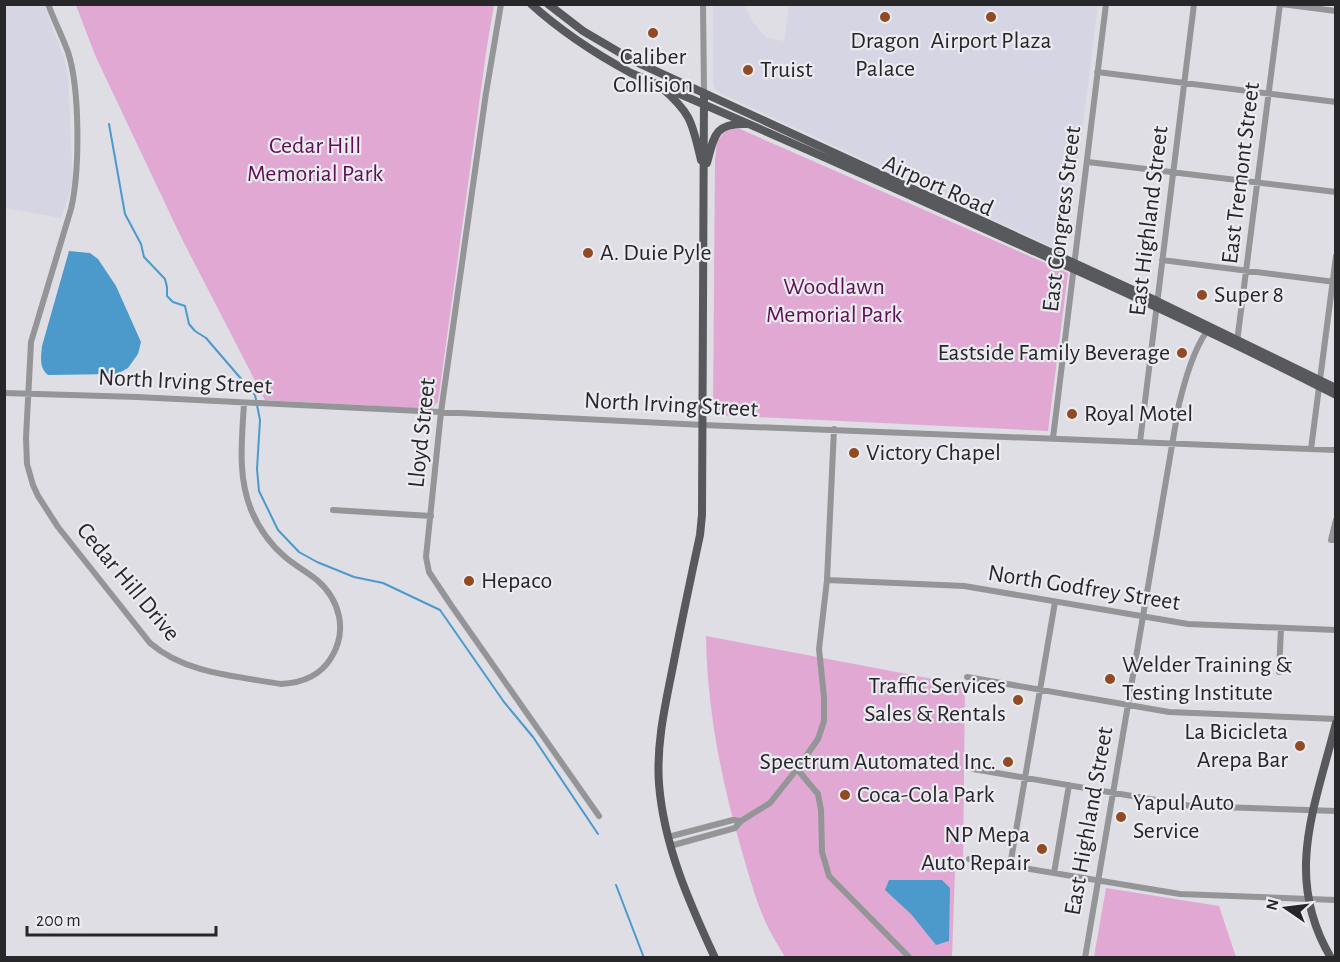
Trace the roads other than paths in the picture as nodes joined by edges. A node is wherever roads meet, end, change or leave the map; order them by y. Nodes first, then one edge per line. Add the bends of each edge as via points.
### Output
1 (48, 4) edge
2 (501, 4) edge
3 (531, 4) edge
4 (548, 4) edge
5 (704, 4) edge
6 (1106, 4) edge
7 (1194, 4) edge
8 (1280, 4) edge
9 (1335, 11) edge
10 (1097, 72) junction
11 (1184, 83) junction
12 (657, 84) junction
13 (704, 93) junction
14 (1269, 94) junction
15 (1335, 102) edge
16 (705, 104) junction
17 (749, 124) junction
18 (1088, 162) junction
19 (1173, 171) junction
20 (704, 173) junction
21 (1258, 182) junction
22 (1335, 192) edge
23 (1335, 256) edge
24 (1162, 260) junction
25 (1074, 266) junction
26 (1247, 270) junction
27 (1334, 282) edge
28 (1157, 304) junction
29 (1207, 331) junction
30 (1237, 342) junction
31 (1319, 383) junction
32 (1335, 388) edge
33 (4, 393) edge
34 (28, 394) junction
35 (1335, 395) edge
36 (244, 403) junction
37 (441, 412) junction
38 (703, 425) junction
39 (834, 429) junction
40 (1053, 438) junction
41 (1140, 442) junction
42 (1173, 443) junction
43 (1311, 449) junction
44 (1335, 450) edge
45 (333, 510) dead end
46 (431, 516) junction
47 (1335, 520) edge
48 (1333, 540) edge
49 (827, 580) junction
50 (1055, 602) junction
51 (1142, 616) junction
52 (1281, 628) junction
53 (1335, 630) edge
54 (1279, 672) dead end
55 (967, 677) dead end
56 (1040, 690) junction
57 (1127, 705) junction
58 (1335, 721) edge
59 (974, 768) dead end
60 (797, 769) junction
61 (1025, 777) junction
62 (1069, 785) junction
63 (1112, 792) junction
64 (1314, 810) junction
65 (1335, 811) edge
66 (599, 816) dead end
67 (741, 821) junction
68 (668, 837) junction
69 (670, 846) junction
70 (969, 859) dead end
71 (1010, 866) junction
72 (1054, 873) junction
73 (1097, 880) junction
74 (1308, 899) junction
75 (1335, 900) edge
76 (715, 957) edge
77 (910, 957) edge
78 (1084, 957) edge
79 (1332, 957) edge

1 - 34 street, Cedar Hill Drive via 74,79 77,170 71,209 31,342
2 - 37 street, Lloyd Street
3 - 12 main road, Airport Road via 596,54
4 - 13 main road, Airport Road via 608,47
5 - 13 street
6 - 10 street, East Congress Street
7 - 11 street, East Highland Street
8 - 9 street
8 - 14 street, East Tremont Street
10 - 11 street
10 - 18 street, East Congress Street
11 - 14 street
11 - 19 street, East Highland Street
12 - 16 main road, Airport Road
12 - 20 main road via 686,112
13 - 16 main road
13 - 25 main road, Airport Road
14 - 15 street
14 - 21 street, East Tremont Street
16 - 17 main road, Airport Road
16 - 20 main road
17 - 20 main road via 727,125 718,132
17 - 25 main road, Airport Road
18 - 19 street
18 - 25 street, East Congress Street
19 - 21 street
19 - 24 street, East Highland Street
20 - 38 main road
21 - 22 street
21 - 26 street, East Tremont Street
23 - 27 street
24 - 26 street
24 - 28 street, East Highland Street
25 - 28 main road, Airport Road
25 - 40 street, East Congress Street
26 - 27 street
26 - 30 street, East Tremont Street
27 - 31 street
28 - 29 main road, Airport Road
28 - 30 main road, Airport Road
28 - 41 street, East Highland Street
29 - 30 main road, Airport Road
29 - 42 street, East Highland Street via 1183,388
30 - 31 main road, Airport Road
31 - 32 main road, Airport Road
31 - 35 main road, Airport Road
31 - 43 street
33 - 34 street, North Irving Street
34 - 36 street, North Irving Street
34 - 36 street, Cedar Hill Drive via 26,458 35,491 58,527 150,643 190,667 291,683 313,675 328,662 339,641 340,621 325,587 278,550 252,510 242,471
36 - 37 street, North Irving Street
37 - 38 street, North Irving Street
37 - 46 street, Lloyd Street
38 - 39 street, North Irving Street
38 - 68 main road via 700,535 660,732 659,785
39 - 40 street, North Irving Street
39 - 49 street
40 - 41 street, North Irving Street
41 - 42 street, North Irving Street
42 - 43 street, North Irving Street
42 - 51 street, East Highland Street
43 - 44 street, North Irving Street
45 - 46 street
46 - 66 street, Lloyd Street via 426,557 429,572
47 - 48 street
49 - 50 street, North Godfrey Street via 964,586
49 - 60 street via 819,649 824,721 818,739
50 - 51 street, North Godfrey Street
50 - 56 street
51 - 52 street, North Godfrey Street via 1188,624
51 - 57 street, East Highland Street
52 - 53 street, North Godfrey Street
52 - 54 street
55 - 56 street
56 - 57 street
56 - 61 street
57 - 58 street via 1169,712
57 - 63 street, East Highland Street
58 - 64 main road
59 - 61 street
60 - 67 street via 770,803
60 - 77 street via 818,794 822,852 829,876
61 - 62 street
61 - 71 street
62 - 63 street
62 - 72 street
63 - 64 street via 1191,806
63 - 73 street, East Highland Street
64 - 65 street
64 - 74 main road via 1305,856
67 - 68 street
67 - 69 street via 735,828
68 - 69 main road
69 - 76 main road via 683,887
70 - 71 street
71 - 72 street
72 - 73 street
73 - 74 street via 1180,894
73 - 78 street, East Highland Street
74 - 75 street
74 - 79 main road

